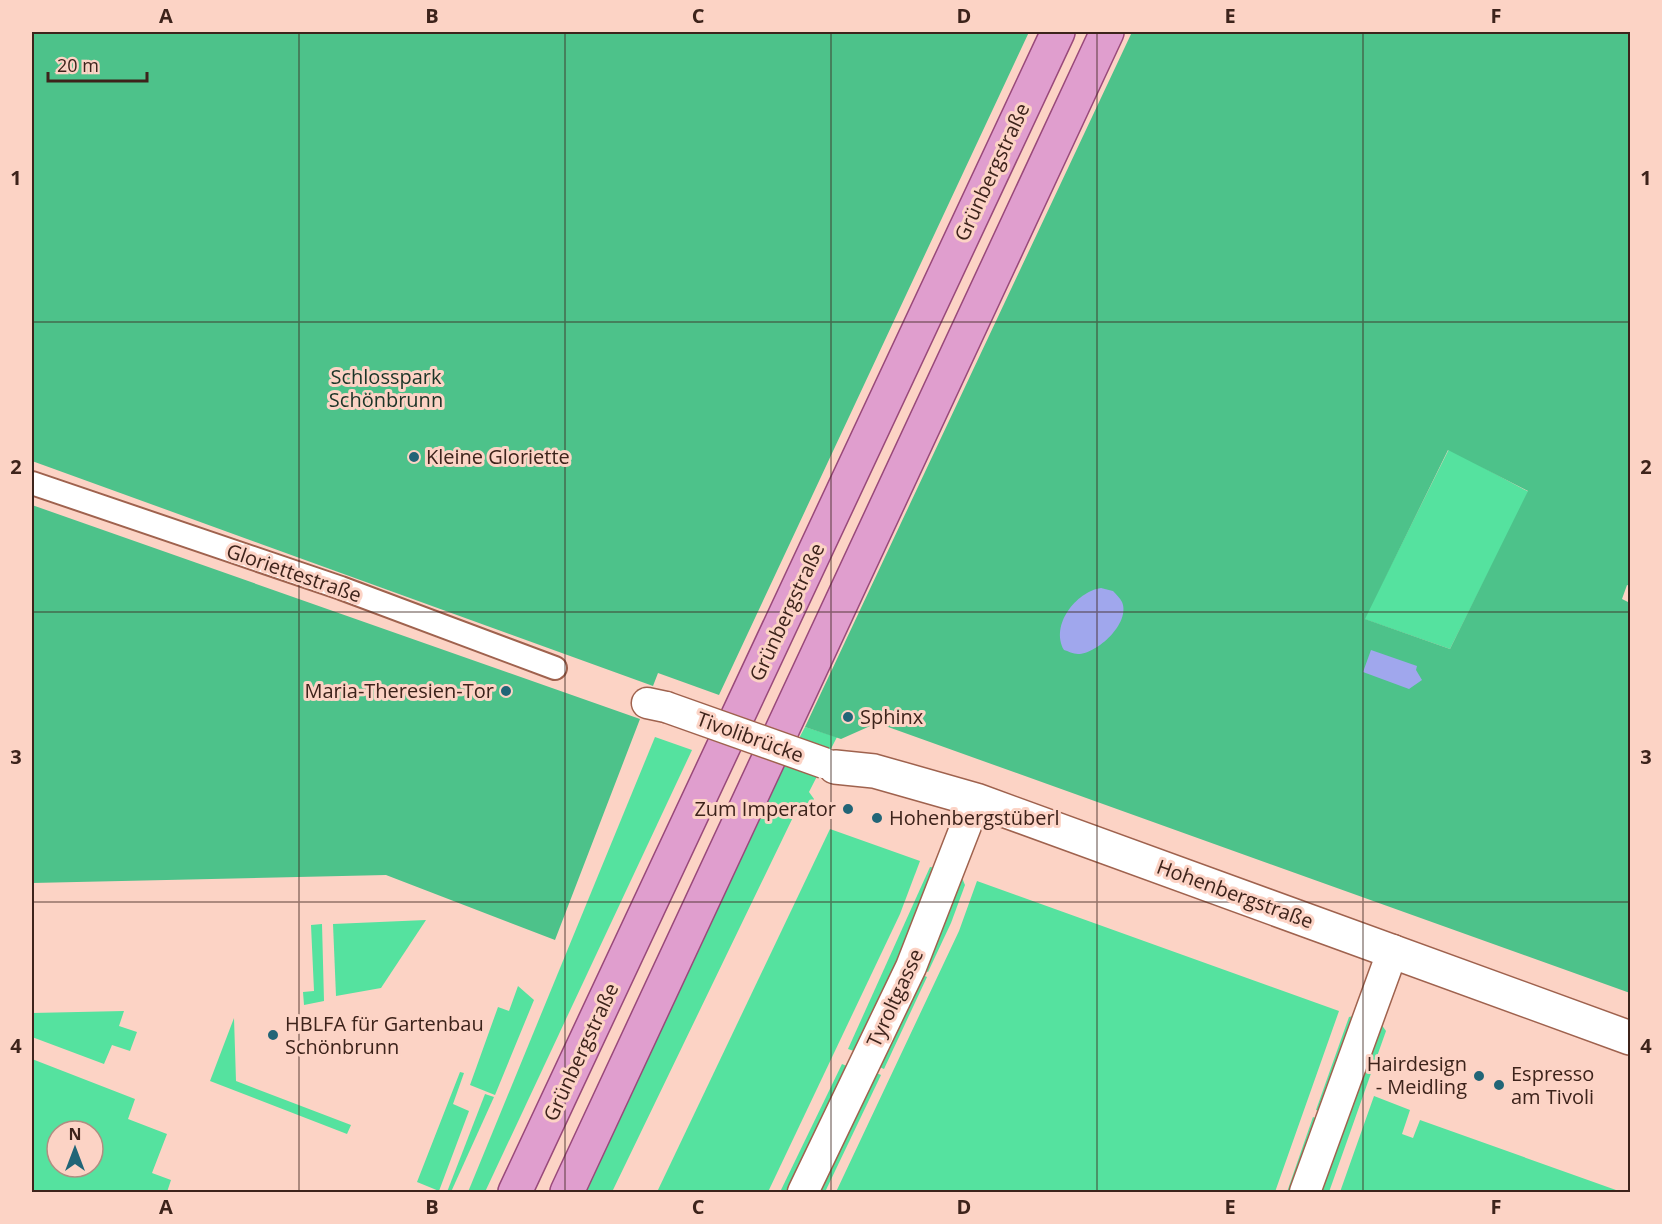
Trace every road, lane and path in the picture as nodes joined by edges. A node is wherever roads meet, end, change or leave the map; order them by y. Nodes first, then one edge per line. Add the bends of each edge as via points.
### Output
1 (1058, 32) edge
2 (1107, 32) edge
3 (32, 483) edge
4 (555, 668) dead end
5 (656, 705) dead end
6 (829, 765) joint
7 (976, 800) junction
8 (1393, 950) junction
9 (1630, 1038) edge
10 (515, 1192) edge
11 (567, 1192) edge
12 (803, 1192) edge
13 (1305, 1192) edge

1 - 10 main road, Grünbergstraße
2 - 11 main road
3 - 4 street, Gloriettestraße via 340,588
5 - 6 street, Tivolibrücke, bridge
6 - 7 street, Hohenbergstraße via 874,771
7 - 8 street, Hohenbergstraße
7 - 12 street, Tyroltgasse via 911,967
8 - 9 street, Hohenbergstraße
8 - 13 street

